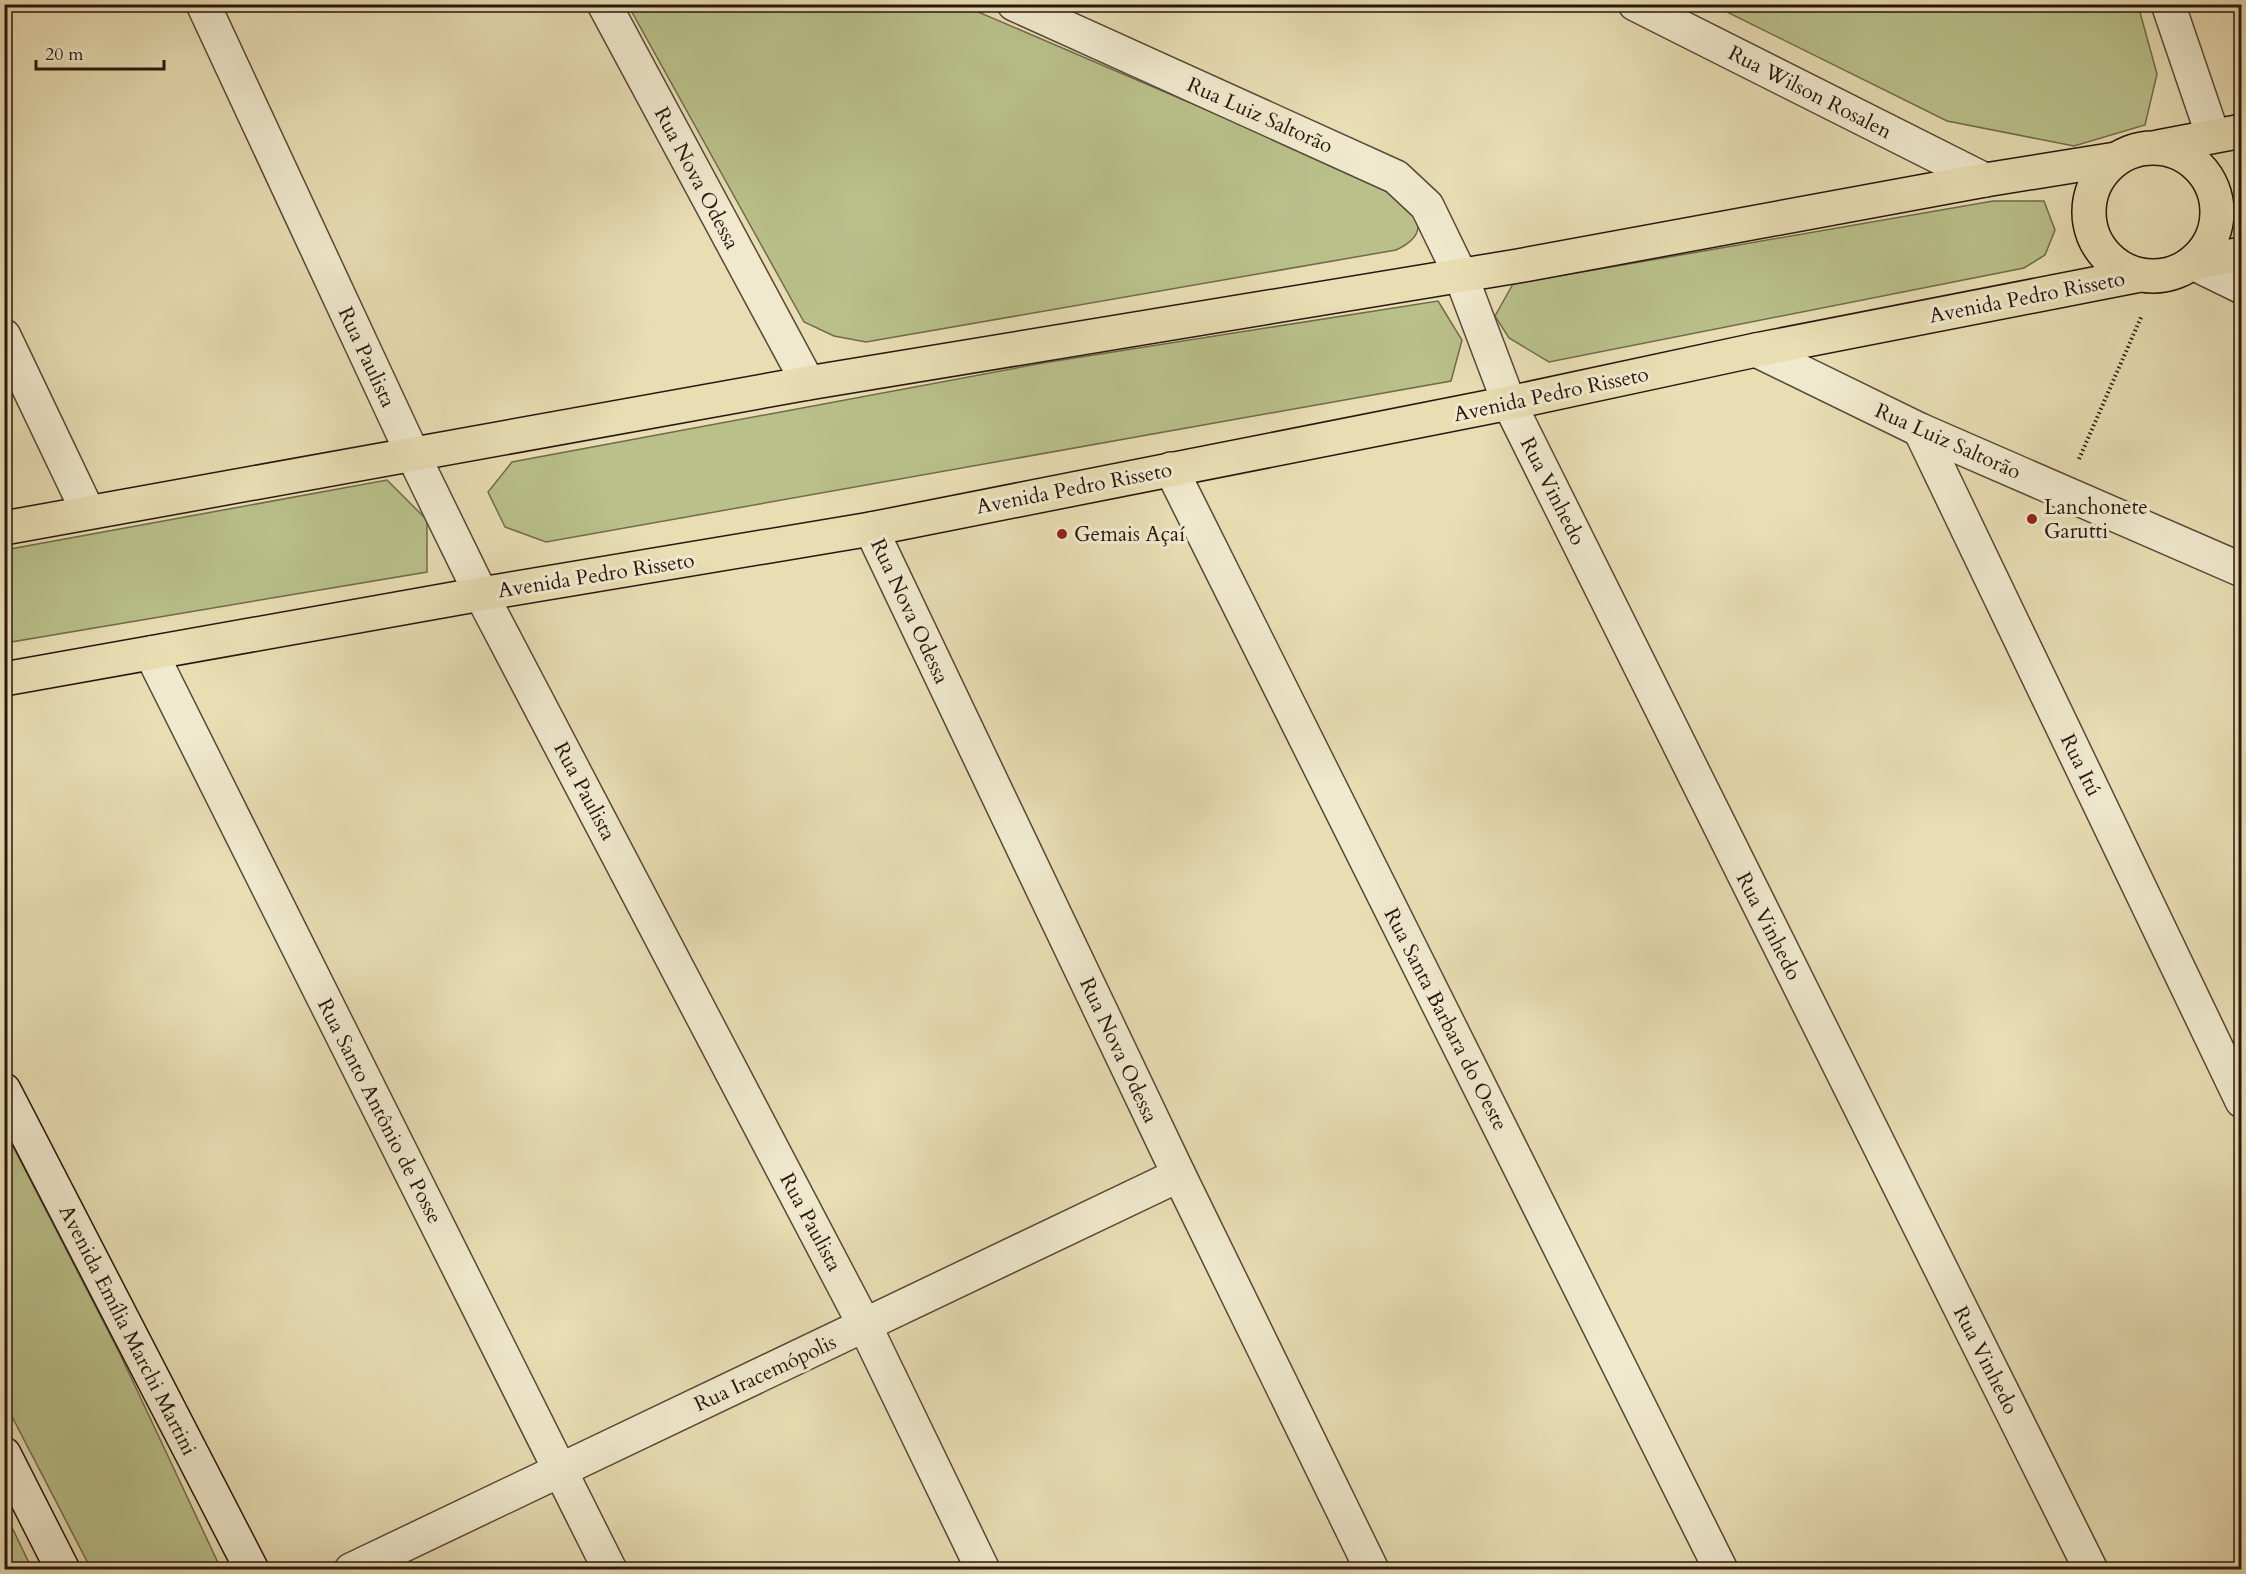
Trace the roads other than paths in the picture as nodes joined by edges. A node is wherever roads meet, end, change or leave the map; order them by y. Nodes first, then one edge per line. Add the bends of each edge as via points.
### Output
1 (203, 4) edge
2 (604, 4) edge
3 (1014, 4) edge
4 (1635, 4) edge
5 (2168, 4) edge
6 (2227, 133) edge
7 (2155, 147) junction
8 (2116, 159) junction
9 (1985, 180) junction
10 (2241, 254) edge
11 (2193, 262) junction
12 (2149, 275) junction
13 (1461, 276) junction
14 (2241, 287) edge
15 (4, 336) edge
16 (1756, 350) junction
17 (808, 383) junction
18 (1509, 403) junction
19 (1920, 430) junction
20 (413, 455) junction
21 (1171, 469) junction
22 (88, 512) junction
23 (4, 528) edge
24 (871, 529) junction
25 (2241, 570) edge
26 (481, 594) junction
27 (151, 653) junction
28 (4, 679) edge
29 (4, 1090) edge
30 (2241, 1101) edge
31 (1179, 1175) junction
32 (866, 1326) junction
33 (4, 1454) edge
34 (560, 1470) junction
35 (63, 1569) edge
36 (252, 1569) edge
37 (351, 1569) edge
38 (610, 1569) edge
39 (983, 1569) edge
40 (1372, 1569) edge
41 (1721, 1569) edge
42 (2091, 1569) edge

1 - 20 street, Rua Paulista
2 - 17 street, Rua Nova Odessa
3 - 13 street, Rua Luiz Saltorão via 1395,177 1427,206
4 - 9 street, Rua Wilson Rosalen
5 - 6 street
6 - 7 main road
7 - 8 main road via 2134,150
7 - 11 main road via 2192,160 2214,192 2218,211 2214,230 2206,248
8 - 9 main road
8 - 12 main road via 2093,188 2089,206 2091,225 2096,242 2108,257 2123,269
9 - 13 main road
10 - 11 main road
11 - 12 main road via 2177,272
11 - 14 street
12 - 16 main road, Avenida Pedro Risseto
13 - 17 main road
13 - 18 street, Rua Vinhedo
15 - 22 street
16 - 18 main road, Avenida Pedro Risseto
16 - 19 street, Rua Luiz Saltorão
17 - 20 main road
18 - 21 main road, Avenida Pedro Risseto
18 - 42 street, Rua Vinhedo
19 - 25 street, Rua Luiz Saltorão
19 - 30 street, Rua Itú
20 - 22 main road
20 - 26 street, Rua Paulista
21 - 24 main road, Avenida Pedro Risseto
21 - 41 street, Rua Santa Barbara do Oeste
22 - 23 main road
24 - 26 main road, Avenida Pedro Risseto
24 - 31 street, Rua Nova Odessa
26 - 27 main road, Avenida Pedro Risseto
26 - 32 street, Rua Paulista
27 - 28 main road, Avenida Pedro Risseto
27 - 34 street, Rua Santo Antônio de Posse
29 - 36 street, Avenida Emília Marchi Martini
31 - 32 street, Rua Iracemópolis
31 - 40 street, Rua Nova Odessa
32 - 34 street, Rua Iracemópolis
32 - 39 street, Rua Paulista
33 - 35 street
34 - 37 street, Rua Iracemópolis
34 - 38 street, Rua Santo Antônio de Posse

